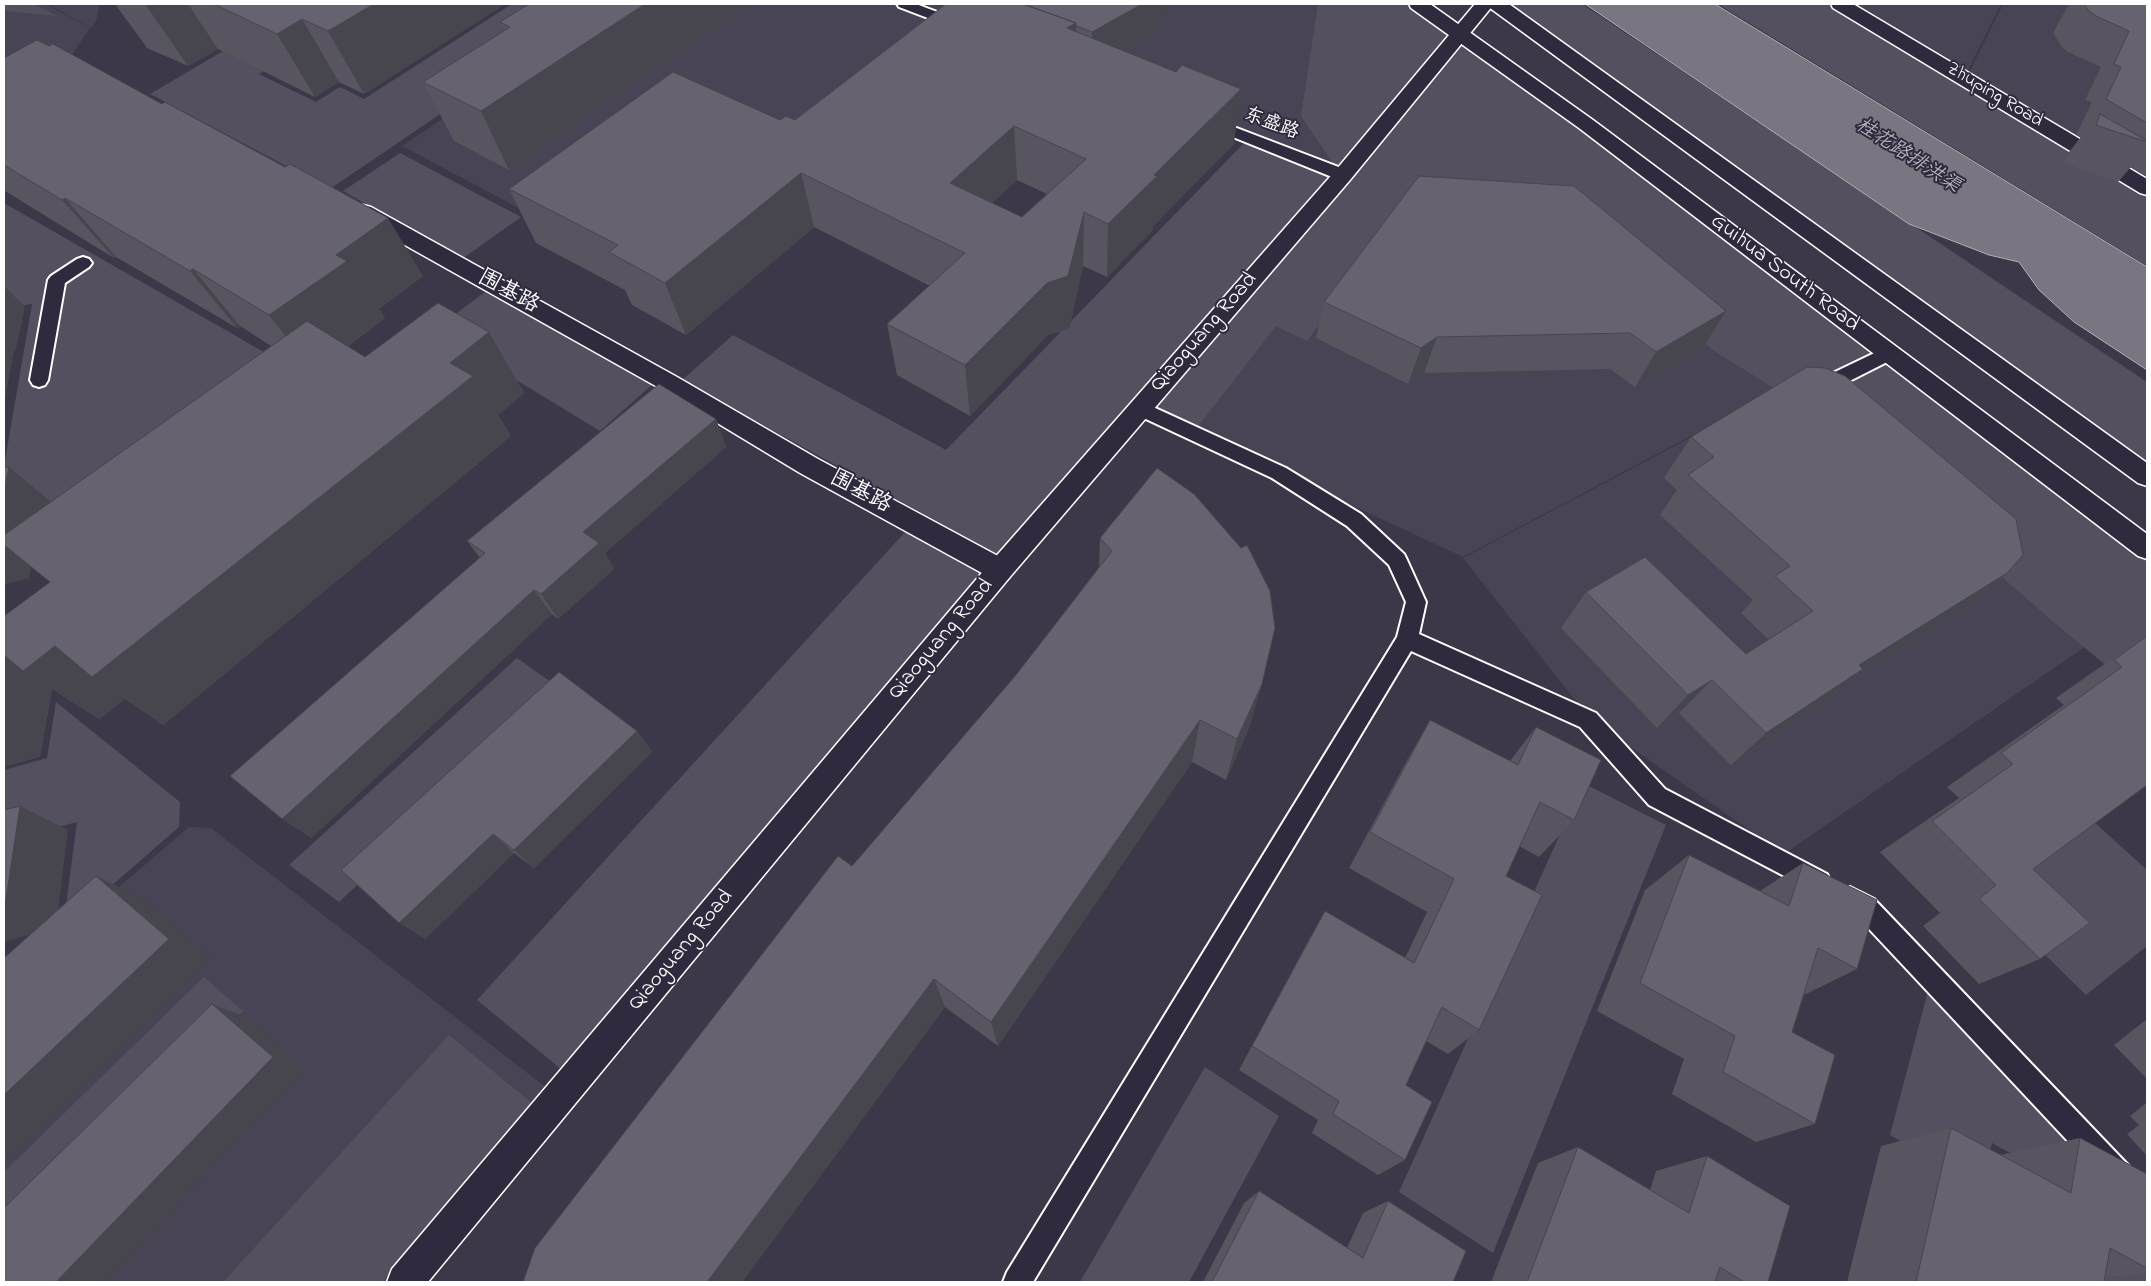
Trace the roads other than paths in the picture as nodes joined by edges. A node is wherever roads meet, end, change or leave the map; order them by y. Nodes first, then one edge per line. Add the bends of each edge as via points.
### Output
1 (904, 4) edge
2 (1418, 4) edge
3 (1485, 4) edge
4 (1497, 4) edge
5 (1840, 4) edge
6 (976, 31) edge
7 (1460, 32) junction
8 (1190, 115) edge
9 (1343, 175) junction
10 (2147, 188) edge
11 (345, 203) edge
12 (83, 263) edge
13 (1889, 353) junction
14 (38, 380) dead end
15 (1812, 391) edge
16 (1140, 408) junction
17 (2147, 476) edge
18 (2147, 548) edge
19 (1000, 570) junction
20 (1407, 639) junction
21 (2147, 1206) edge
22 (405, 1282) edge
23 (1017, 1282) edge

1 - 6 lane
2 - 7 street, Guihua South Road
3 - 7 street, Qiaoguang Road
4 - 17 street
5 - 10 street, Zhuping Road
7 - 9 street, Qiaoguang Road
7 - 13 street, Guihua South Road
8 - 9 lane, 东盛路
9 - 16 street, Qiaoguang Road
11 - 19 street, 围基路 via 669,383 809,466
12 - 14 lane via 57,280
13 - 15 lane
13 - 18 street, Guihua South Road
16 - 19 street, Qiaoguang Road
16 - 20 lane via 1279,473 1354,520 1397,560 1416,602
19 - 22 street, Qiaoguang Road
20 - 21 lane via 1588,720 1657,797 1865,907
20 - 23 lane

